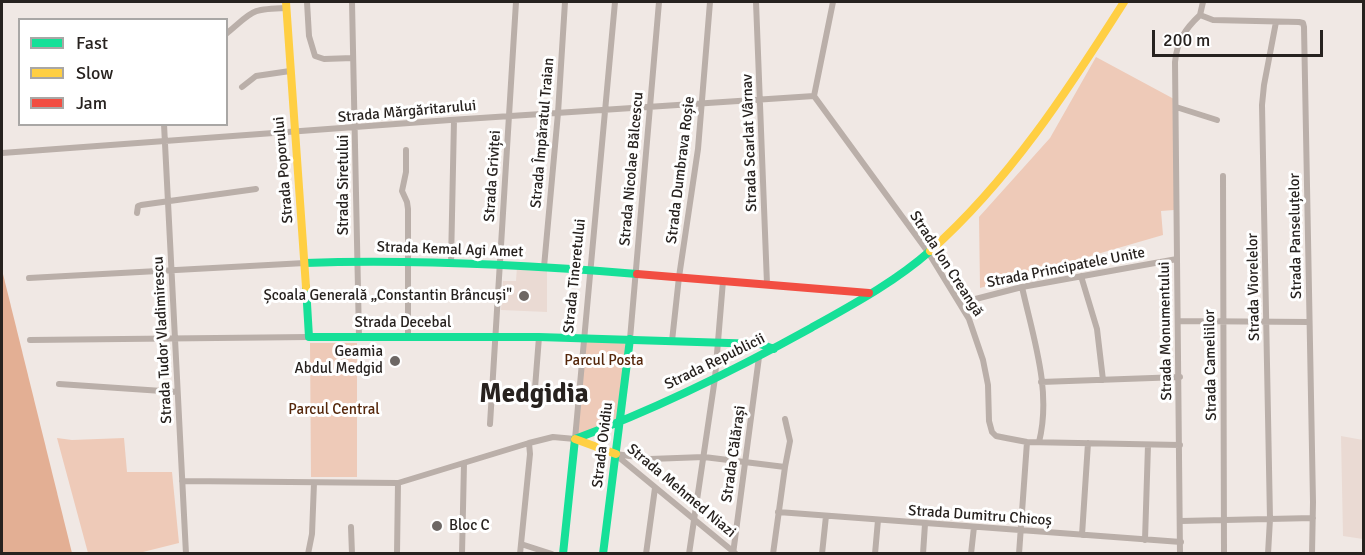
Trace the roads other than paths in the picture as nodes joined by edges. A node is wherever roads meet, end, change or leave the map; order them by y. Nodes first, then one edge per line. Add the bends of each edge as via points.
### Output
1 (307, 2) edge
2 (352, 2) edge
3 (516, 2) edge
4 (565, 2) edge
5 (615, 2) edge
6 (660, 2) edge
7 (710, 2) edge
8 (756, 2) edge
9 (833, 2) edge
10 (1124, 2) edge
11 (1203, 2) edge
12 (286, 5) edge
13 (1200, 15) junction
14 (1276, 22) junction
15 (228, 32) edge
16 (353, 58) junction
17 (290, 71) junction
18 (242, 87) dead end
19 (814, 96) junction
20 (760, 100) junction
21 (703, 104) junction
22 (1176, 107) junction
23 (650, 108) junction
24 (605, 110) junction
25 (558, 113) junction
26 (510, 116) junction
27 (454, 120) junction
28 (1217, 120) dead end
29 (164, 126) edge
30 (356, 128) junction
31 (294, 133) junction
32 (165, 142) junction
33 (406, 150) dead end
34 (2, 153) edge
35 (1223, 176) dead end
36 (256, 189) dead end
37 (168, 203) junction
38 (137, 213) dead end
39 (928, 252) junction
40 (1177, 259) junction
41 (357, 261) junction
42 (409, 262) junction
43 (305, 263) junction
44 (451, 263) junction
45 (499, 264) junction
46 (544, 267) junction
47 (590, 270) junction
48 (171, 271) junction
49 (635, 274) junction
50 (1081, 276) junction
51 (679, 277) junction
52 (29, 278) dead end
53 (723, 281) junction
54 (767, 284) junction
55 (1022, 287) junction
56 (870, 293) junction
57 (960, 303) junction
58 (1178, 321) junction
59 (1222, 321) junction
60 (1266, 321) junction
61 (1309, 322) junction
62 (408, 336) junction
63 (495, 336) junction
64 (175, 337) junction
65 (309, 337) junction
66 (359, 337) junction
67 (539, 337) junction
68 (583, 337) junction
69 (630, 339) junction
70 (30, 340) dead end
71 (672, 340) junction
72 (718, 342) junction
73 (774, 349) junction
74 (759, 357) junction
75 (1179, 377) junction
76 (715, 378) junction
77 (1103, 380) junction
78 (1041, 382) junction
79 (59, 384) dead end
80 (535, 388) dead end
81 (177, 392) junction
82 (785, 419) dead end
83 (490, 424) dead end
84 (619, 424) junction
85 (575, 439) junction
86 (1027, 442) junction
87 (1039, 442) junction
88 (529, 443) junction
89 (1088, 443) junction
90 (1148, 444) junction
91 (1180, 445) junction
92 (616, 454) junction
93 (704, 457) junction
94 (464, 463) junction
95 (746, 463) junction
96 (628, 465) junction
97 (785, 467) junction
98 (614, 468) junction
99 (182, 481) junction
100 (314, 483) junction
101 (398, 483) junction
102 (655, 488) junction
103 (778, 512) junction
104 (826, 516) junction
105 (1313, 518) junction
106 (1270, 519) junction
107 (878, 520) junction
108 (1225, 520) junction
109 (1181, 521) junction
110 (695, 522) junction
111 (925, 524) junction
112 (351, 527) dead end
113 (974, 527) junction
114 (1021, 530) junction
115 (1082, 535) junction
116 (1145, 540) junction
117 (1181, 542) junction
118 (521, 544) junction
119 (734, 553) edge
120 (186, 554) edge
121 (308, 554) edge
122 (352, 554) edge
123 (397, 554) edge
124 (462, 554) edge
125 (520, 554) edge
126 (552, 554) edge
127 (563, 554) edge
128 (603, 554) edge
129 (646, 554) edge
130 (689, 554) edge
131 (773, 554) edge
132 (822, 554) edge
133 (875, 554) edge
134 (923, 554) edge
135 (971, 554) edge
136 (1019, 554) edge
137 (1180, 554) edge
138 (1224, 554) edge
139 (1268, 554) edge
140 (1312, 554) edge

1 - 16 street via 309,36 315,56
2 - 16 street, Strada Siretului
3 - 26 street, Strada Griviței
4 - 25 street, Strada Împăratul Traian
5 - 24 street, Strada Tineretului
6 - 23 street, Strada Nicolae Bălcescu
7 - 21 street, Strada Dumbrava Roșie
8 - 20 street, Strada Scarlat Vârnav
9 - 19 street
10 - 39 main road, Strada Republicii via 1057,106 1016,160 987,195
11 - 13 street
12 - 15 street via 254,10
12 - 17 main road, Strada Poporului
13 - 14 street, Strada Panseluțelor via 1213,20
13 - 22 street, Strada Monumentului via 1179,42 1175,62
14 - 60 street, Strada Viorelelor via 1262,105
14 - 61 street, Strada Panseluțelor via 1299,22 1304,27
16 - 30 street, Strada Siretului
17 - 18 street via 256,76
17 - 31 main road, Strada Poporului
19 - 20 street, Strada Mărgăritarului
19 - 39 street, Strada Ion Creangă
20 - 21 street, Strada Mărgăritarului
20 - 54 street, Strada Scarlat Vârnav
21 - 23 street, Strada Mărgăritarului
21 - 51 street, Strada Dumbrava Roșie
22 - 28 street
22 - 40 street, Strada Monumentului
23 - 24 street, Strada Mărgăritarului
23 - 49 street, Strada Nicolae Bălcescu
24 - 25 street, Strada Mărgăritarului
24 - 47 street, Strada Tineretului
25 - 26 street, Strada Mărgăritarului
25 - 46 street, Strada Împăratul Traian
26 - 27 street, Strada Mărgăritarului
26 - 45 street, Strada Griviței
27 - 30 street, Strada Mărgăritarului
27 - 44 street
29 - 32 street, Strada Tudor Vladimirescu
30 - 31 street, Strada Mărgăritarului
30 - 41 street, Strada Siretului
31 - 32 street, Strada Mărgăritarului
31 - 43 main road, Strada Poporului
32 - 34 street, Strada Mărgăritarului
32 - 37 street, Strada Tudor Vladimirescu
33 - 42 street via 402,191 408,205
35 - 59 street, Strada Cameliilor
36 - 37 street
37 - 38 street via 141,205
37 - 48 street, Strada Tudor Vladimirescu
39 - 56 main road, Strada Republicii
39 - 57 street, Strada Ion Creangă
40 - 50 street, Strada Principatele Unite
40 - 58 street, Strada Monumentului
41 - 42 main road, Strada Kemal Agi Amet
41 - 43 main road, Strada Kemal Agi Amet
41 - 66 street, Strada Siretului
42 - 44 main road, Strada Kemal Agi Amet
42 - 62 street
43 - 48 street, Strada Kemal Agi Amet
43 - 65 main road, Strada Poporului
44 - 45 main road, Strada Kemal Agi Amet
45 - 46 main road, Strada Kemal Agi Amet
45 - 63 street, Strada Griviței
46 - 47 main road, Strada Kemal Agi Amet
47 - 49 main road, Strada Kemal Agi Amet
47 - 68 street, Strada Tineretului
48 - 52 street, Strada Kemal Agi Amet
48 - 64 street, Strada Tudor Vladimirescu
49 - 51 main road, Strada Kemal Agi Amet
49 - 69 street, Strada Nicolae Bălcescu
50 - 55 street, Strada Principatele Unite
50 - 77 street via 1097,328
51 - 53 main road, Strada Kemal Agi Amet
51 - 71 street, Strada Dumbrava Roșie
53 - 54 main road, Strada Kemal Agi Amet
53 - 72 street
54 - 56 main road, Strada Kemal Agi Amet
55 - 57 street, Strada Principatele Unite
55 - 78 street
56 - 73 main road, Strada Republicii
57 - 86 street, Strada Ion Creangă via 974,329 983,360 992,432
58 - 59 street
58 - 75 street, Strada Monumentului
59 - 60 street
59 - 108 street, Strada Cameliilor
60 - 61 street
60 - 106 street, Strada Viorelelor
61 - 105 street, Strada Panseluțelor
62 - 63 main road, Strada Decebal
62 - 66 main road, Strada Decebal
63 - 67 main road, Strada Decebal
63 - 83 street, Strada Griviței
64 - 65 street, Strada Decebal
64 - 70 street, Strada Decebal
64 - 81 street, Strada Tudor Vladimirescu
65 - 66 main road, Strada Decebal
67 - 68 main road, Strada Decebal
67 - 80 street
68 - 69 main road, Strada Decebal
68 - 85 street, Strada Tineretului
69 - 71 main road, Strada Decebal
69 - 84 main road, Strada Ovidiu
71 - 72 main road, Strada Decebal
72 - 73 main road, Strada Decebal via 760,344
72 - 76 street
73 - 74 main road, Strada Republicii
74 - 76 main road, Strada Republicii
74 - 95 street, Strada Călărași
75 - 77 street
75 - 91 street, Strada Monumentului
76 - 84 main road, Strada Republicii
76 - 93 street
77 - 78 street
78 - 87 street via 1044,409
79 - 81 street
81 - 99 street, Strada Tudor Vladimirescu
82 - 97 street via 790,441
84 - 85 main road, Strada Republicii
84 - 92 main road, Strada Ovidiu
85 - 88 street, Strada Republicii via 553,437
85 - 92 main road, Strada Mehmed Niazi
85 - 127 main road, Strada Tineretului
86 - 87 street
86 - 114 street
87 - 89 street
88 - 94 street, Strada Republicii
88 - 118 street
89 - 90 street
89 - 115 street
90 - 91 street
90 - 116 street
91 - 109 street, Strada Monumentului
92 - 93 street via 639,459
92 - 96 street, Strada Mehmed Niazi
92 - 98 main road, Strada Ovidiu
93 - 95 street
93 - 110 street
94 - 101 street, Strada Republicii
94 - 124 street
95 - 97 street
95 - 119 street, Strada Călărași
96 - 98 street
96 - 102 street, Strada Mehmed Niazi
97 - 103 street
98 - 128 main road, Strada Ovidiu
99 - 100 street, Strada Republicii
99 - 120 street, Strada Tudor Vladimirescu
100 - 101 street, Strada Republicii
100 - 121 street
101 - 123 street
102 - 110 street, Strada Mehmed Niazi
102 - 129 street
103 - 104 street, Strada Dumitru Chicoș
103 - 131 street
104 - 107 street, Strada Dumitru Chicoș
104 - 132 street
105 - 106 street
105 - 140 street, Strada Panseluțelor
106 - 108 street
106 - 139 street, Strada Viorelelor
107 - 111 street, Strada Dumitru Chicoș
107 - 133 street
108 - 109 street
108 - 138 street, Strada Cameliilor
109 - 117 street, Strada Monumentului
110 - 119 street, Strada Mehmed Niazi
110 - 130 street
111 - 113 street, Strada Dumitru Chicoș
111 - 134 street
112 - 122 street
113 - 114 street, Strada Dumitru Chicoș
113 - 135 street
114 - 115 street, Strada Dumitru Chicoș
114 - 136 street
115 - 116 street, Strada Dumitru Chicoș
116 - 117 street, Strada Dumitru Chicoș
117 - 137 street, Strada Monumentului
118 - 125 street
118 - 126 street

